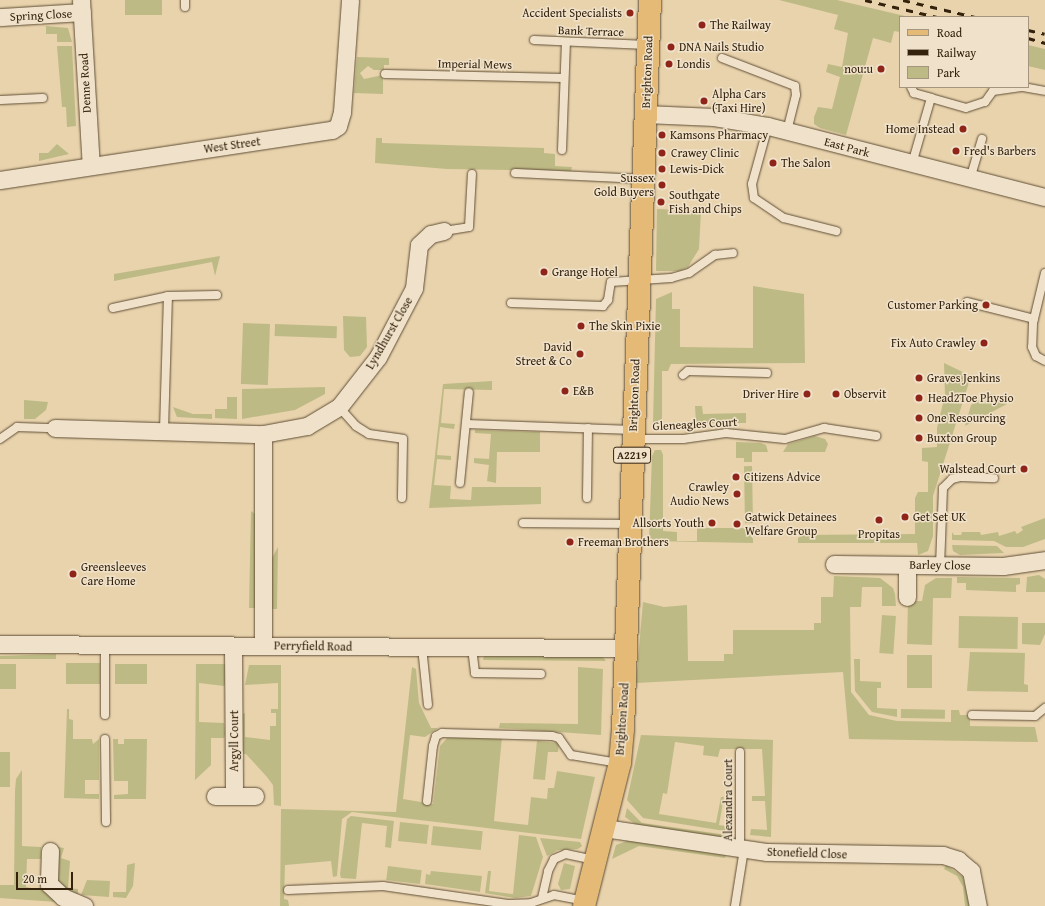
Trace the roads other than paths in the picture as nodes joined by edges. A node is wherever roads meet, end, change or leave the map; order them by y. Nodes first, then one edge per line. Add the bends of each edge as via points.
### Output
1 (350, 0) edge
2 (650, 0) edge
3 (82, 6) edge
4 (0, 17) edge
5 (534, 40) dead end
6 (566, 42) junction
7 (648, 45) junction
8 (722, 58) dead end
9 (385, 74) dead end
10 (564, 78) junction
11 (911, 88) edge
12 (1016, 88) edge
13 (1028, 88) edge
14 (1045, 91) edge
15 (43, 98) dead end
16 (931, 98) junction
17 (0, 100) edge
18 (646, 114) junction
19 (768, 126) junction
20 (787, 132) junction
21 (982, 139) dead end
22 (562, 150) dead end
23 (912, 164) junction
24 (90, 166) junction
25 (515, 173) dead end
26 (472, 174) dead end
27 (644, 179) junction
28 (970, 179) junction
29 (0, 180) edge
30 (1045, 198) edge
31 (444, 231) joint
32 (836, 231) dead end
33 (733, 253) dead end
34 (1045, 273) edge
35 (639, 281) junction
36 (217, 295) dead end
37 (168, 296) junction
38 (967, 302) dead end
39 (512, 304) dead end
40 (113, 308) dead end
41 (1034, 319) junction
42 (1045, 361) edge
43 (767, 373) dead end
44 (683, 375) dead end
45 (469, 392) dead end
46 (339, 407) junction
47 (466, 424) junction
48 (55, 428) joint
49 (588, 428) junction
50 (164, 430) junction
51 (263, 434) junction
52 (633, 434) junction
53 (876, 436) dead end
54 (0, 439) edge
55 (994, 478) dead end
56 (460, 483) dead end
57 (402, 498) dead end
58 (587, 498) dead end
59 (523, 523) dead end
60 (629, 524) junction
61 (1045, 560) edge
62 (834, 564) dead end
63 (907, 565) junction
64 (940, 566) junction
65 (907, 597) dead end
66 (0, 644) edge
67 (105, 645) junction
68 (233, 646) junction
69 (263, 646) junction
70 (422, 647) junction
71 (472, 648) junction
72 (626, 648) junction
73 (541, 674) dead end
74 (428, 705) dead end
75 (1045, 708) edge
76 (105, 715) dead end
77 (972, 715) dead end
78 (105, 739) dead end
79 (740, 752) dead end
80 (620, 763) junction
81 (215, 796) dead end
82 (234, 796) junction
83 (254, 796) dead end
84 (427, 801) dead end
85 (106, 822) dead end
86 (604, 828) junction
87 (742, 849) junction
88 (50, 851) dead end
89 (596, 861) junction
90 (288, 890) dead end
91 (542, 898) junction
92 (584, 904) edge
93 (84, 906) edge
94 (735, 906) edge
95 (978, 906) edge

1 - 24 street, West Street via 342,112 338,126 332,130
2 - 7 main road, Brighton Road / A2219
3 - 4 street, Spring Close
3 - 24 street, Denne Road
5 - 6 lane, Bank Terrace
6 - 7 lane, Bank Terrace
6 - 10 lane
7 - 18 main road, Brighton Road / A2219
8 - 20 lane via 795,86 796,95
9 - 10 lane, Imperial Mews
10 - 22 lane
11 - 16 lane via 914,93
12 - 16 lane via 993,91 984,102 966,108
13 - 14 lane
15 - 17 lane
16 - 23 lane
18 - 19 street, East Park via 714,117
18 - 27 main road, Brighton Road / A2219
19 - 20 street, East Park
19 - 32 lane via 752,184 754,198 784,218
20 - 23 street, East Park
21 - 28 lane
23 - 28 street, East Park
24 - 29 street, West Street
25 - 27 lane
26 - 31 lane via 469,227
27 - 35 main road, Brighton Road / A2219
28 - 30 street, East Park
31 - 46 street, Lyndhurst Close via 431,234 419,245 414,288 408,302 378,357
33 - 35 lane via 715,255 689,273
34 - 41 lane
35 - 39 lane via 611,282 608,300 603,306
35 - 52 main road, Brighton Road / A2219
36 - 37 lane
37 - 40 lane
37 - 50 lane
38 - 41 lane
41 - 42 lane via 1032,350
43 - 44 lane via 688,371
45 - 47 lane
46 - 51 street, Lyndhurst Close via 302,428
46 - 57 lane via 356,426 369,434 403,439
47 - 49 lane, Gleneagles Court
47 - 56 lane
48 - 50 street, Lyndhurst Close
48 - 54 lane via 17,427
49 - 52 lane, Gleneagles Court
49 - 58 lane
50 - 51 street, Lyndhurst Close
51 - 69 street
52 - 53 lane, Gleneagles Court via 683,439 735,433 785,439 824,428
52 - 60 main road, Brighton Road / A2219
55 - 64 lane via 960,477 952,479 943,488
59 - 60 lane
60 - 72 main road, Brighton Road / A2219
61 - 64 street, Barley Close via 1010,566
62 - 63 street, Barley Close
63 - 64 street, Barley Close
63 - 65 street
66 - 67 street, Perryfield Road
67 - 68 street, Perryfield Road
67 - 76 lane
68 - 69 street, Perryfield Road
68 - 82 street, Argyll Court
69 - 70 street, Perryfield Road
70 - 71 street, Perryfield Road
70 - 74 lane
71 - 72 street, Perryfield Road
71 - 73 lane via 475,673
72 - 80 main road, Brighton Road / A2219
75 - 77 lane via 1036,716
78 - 85 lane
79 - 87 lane, Alexandra Court
80 - 84 lane via 571,755 559,738 552,736 442,733 436,736 433,746
80 - 86 main road, Brighton Road / A2219
81 - 82 street
82 - 83 street
86 - 87 street, Stonefield Close
86 - 89 main road, Brighton Road / A2219
87 - 94 lane, Alexandra Court
87 - 95 street, Stonefield Close via 790,854 943,855 958,860 971,871
88 - 93 street via 49,884 63,897
89 - 91 lane via 566,854 554,859 548,871
89 - 92 main road, Brighton Road / A2219
90 - 91 lane via 383,886 520,904
91 - 92 lane via 565,896

